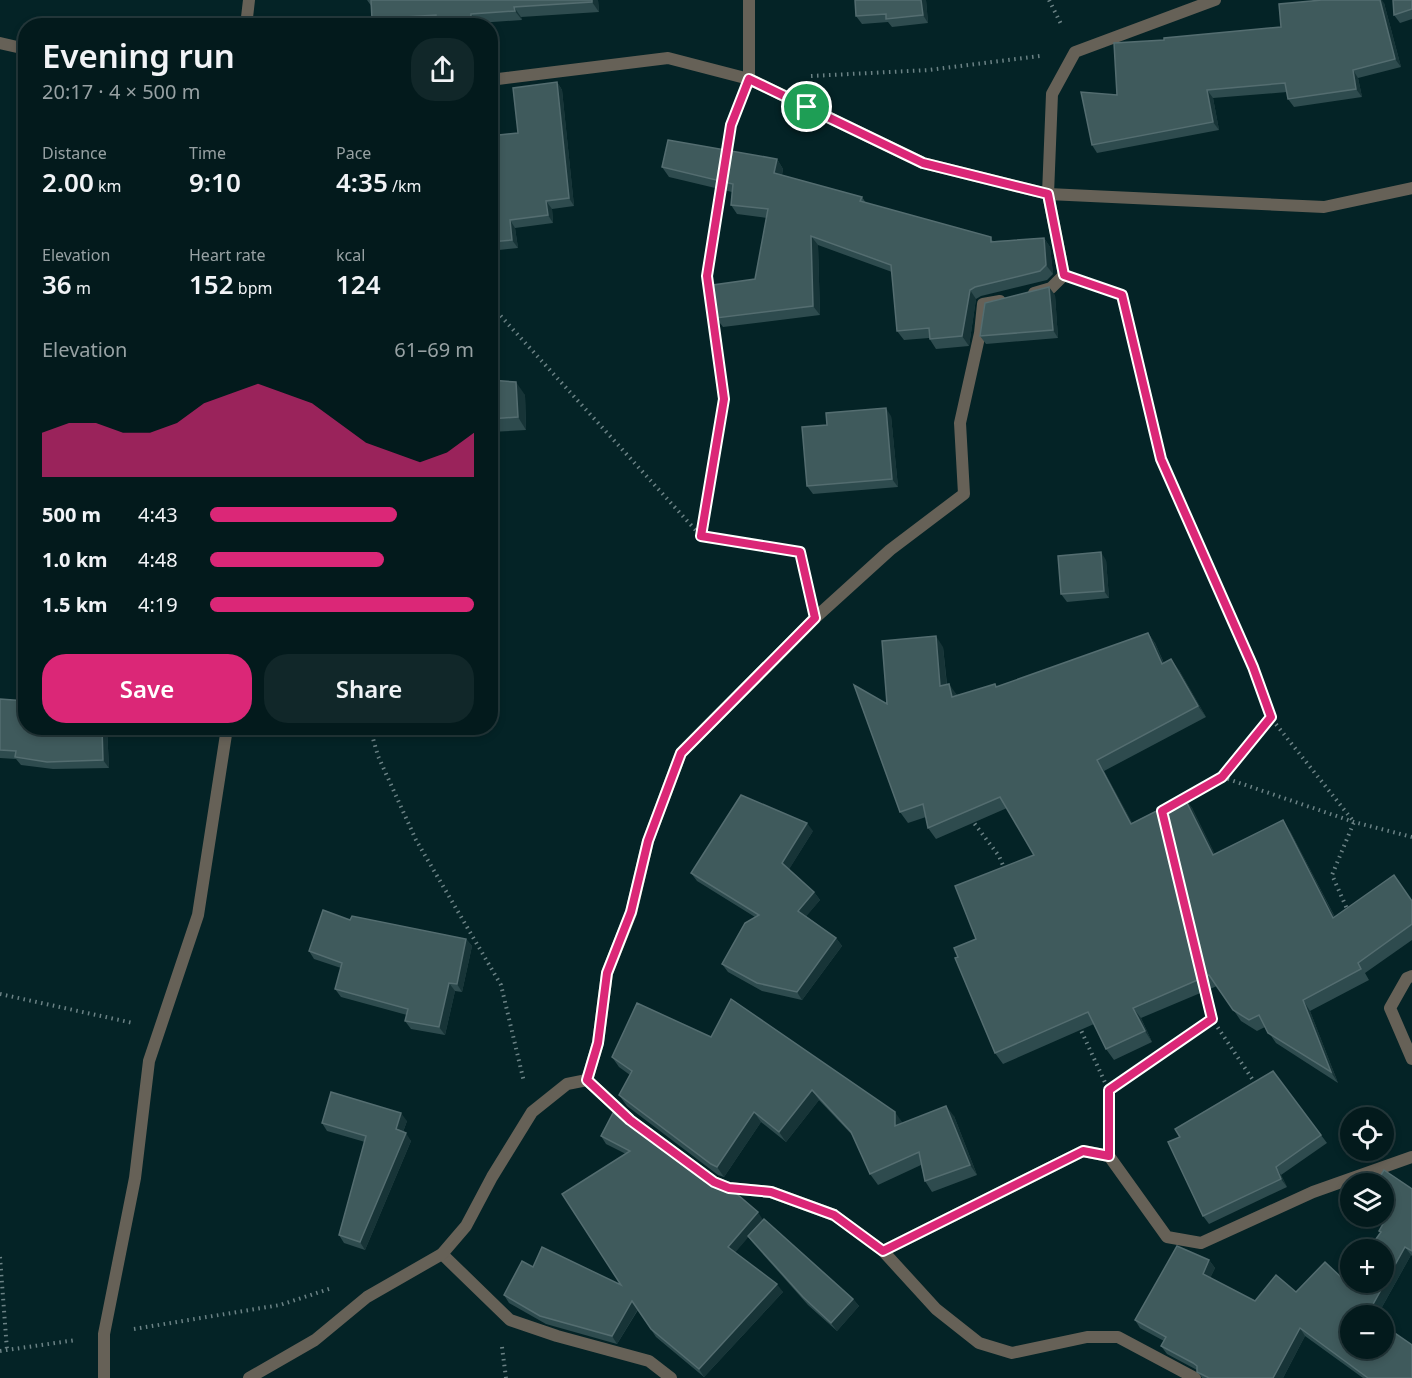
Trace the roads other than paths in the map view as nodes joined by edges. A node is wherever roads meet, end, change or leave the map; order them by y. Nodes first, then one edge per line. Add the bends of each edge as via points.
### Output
1 (249, 0) edge
2 (749, 0) edge
3 (1215, 0) edge
4 (247, 18) edge
5 (0, 43) edge
6 (18, 47) edge
7 (498, 79) edge
8 (749, 79) junction
9 (1412, 188) edge
10 (1048, 194) junction
11 (226, 735) edge
12 (1412, 976) edge
13 (1412, 1059) edge
14 (587, 1080) junction
15 (1412, 1156) edge
16 (883, 1251) junction
17 (442, 1254) junction
18 (104, 1378) edge
19 (249, 1378) edge
20 (671, 1378) edge
21 (1195, 1378) edge

1 - 4 street
2 - 8 street
3 - 10 street via 1075,52 1052,94
5 - 6 street
7 - 8 street via 668,58
8 - 10 street via 923,163
9 - 10 street via 1324,207
10 - 14 street via 1064,275 1051,288 983,304 960,423 964,494 890,550 815,618 681,753 648,841 631,912 607,973 598,1043
11 - 18 street via 198,915 149,1061 135,1178 104,1334
12 - 13 street via 1390,1008
14 - 16 street via 630,1120 714,1182 729,1188 771,1192 834,1215
14 - 17 street via 567,1084 532,1112 466,1226
15 - 16 street via 1313,1192 1201,1243 1167,1237 1109,1156 1083,1151
16 - 21 street via 936,1309 979,1343 1012,1353 1087,1337 1118,1337
17 - 19 street via 367,1296 315,1340
17 - 20 street via 510,1320 649,1361

